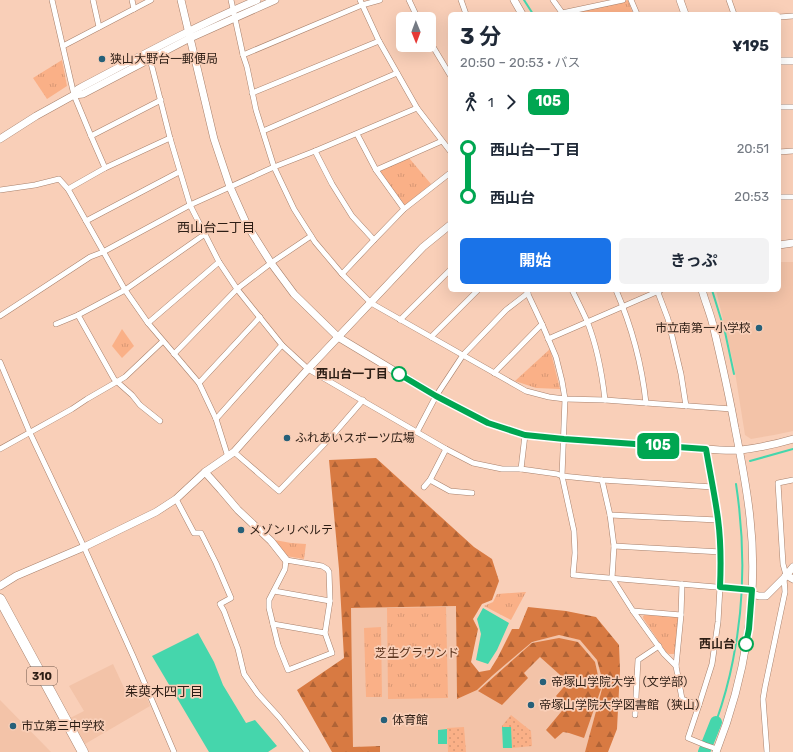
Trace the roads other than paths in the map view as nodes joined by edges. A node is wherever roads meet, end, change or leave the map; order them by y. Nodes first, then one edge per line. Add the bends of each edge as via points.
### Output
1 (52, 0) edge
2 (93, 0) edge
3 (132, 0) edge
4 (151, 0) edge
5 (181, 0) edge
6 (231, 0) edge
7 (257, 0) edge
8 (275, 0) edge
9 (380, 0) edge
10 (409, 0) edge
11 (461, 0) edge
12 (514, 0) edge
13 (553, 0) edge
14 (623, 0) edge
15 (631, 0) edge
16 (680, 0) edge
17 (729, 0) edge
18 (361, 2) edge
19 (134, 9) junction
20 (415, 12) edge
21 (465, 12) edge
22 (521, 12) edge
23 (561, 12) edge
24 (571, 12) edge
25 (635, 12) edge
26 (684, 12) edge
27 (733, 12) edge
28 (234, 14) junction
29 (781, 16) edge
30 (793, 16) edge
31 (99, 27) junction
32 (190, 34) junction
33 (379, 41) junction
34 (63, 46) junction
35 (436, 52) edge
36 (243, 55) junction
37 (150, 59) junction
38 (781, 61) edge
39 (793, 61) edge
40 (448, 72) edge
41 (397, 73) junction
42 (252, 92) junction
43 (74, 95) junction
44 (161, 100) junction
45 (781, 107) edge
46 (793, 107) edge
47 (417, 108) junction
48 (263, 131) junction
49 (357, 134) junction
50 (91, 136) junction
51 (170, 138) junction
52 (0, 139) edge
53 (442, 141) junction
54 (448, 148) edge
55 (316, 151) junction
56 (781, 152) edge
57 (793, 152) edge
58 (274, 167) junction
59 (106, 168) junction
60 (376, 170) junction
61 (179, 172) junction
62 (448, 175) edge
63 (230, 187) junction
64 (68, 189) junction
65 (0, 190) edge
66 (781, 197) edge
67 (793, 197) edge
68 (190, 205) junction
69 (404, 209) junction
70 (86, 221) junction
71 (448, 227) edge
72 (205, 234) junction
73 (311, 236) junction
74 (374, 240) junction
75 (793, 243) edge
76 (781, 244) edge
77 (104, 252) junction
78 (219, 262) junction
79 (271, 263) junction
80 (448, 272) edge
81 (342, 274) junction
82 (237, 289) junction
83 (125, 290) junction
84 (476, 292) edge
85 (527, 292) edge
86 (573, 292) edge
87 (617, 292) edge
88 (655, 292) edge
89 (660, 292) edge
90 (703, 292) edge
91 (371, 303) junction
92 (623, 307) junction
93 (78, 315) junction
94 (0, 316) edge
95 (260, 317) junction
96 (400, 320) junction
97 (587, 322) junction
98 (148, 323) junction
99 (56, 324) dead end
100 (542, 324) junction
101 (338, 337) junction
102 (431, 337) junction
103 (548, 339) junction
104 (163, 341) junction
105 (282, 345) junction
106 (174, 354) junction
107 (463, 355) junction
108 (0, 362) edge
109 (308, 369) junction
110 (494, 373) junction
111 (118, 382) junction
112 (199, 383) junction
113 (436, 396) junction
114 (565, 399) junction
115 (363, 400) junction
116 (605, 400) junction
117 (646, 404) junction
118 (686, 406) junction
119 (732, 409) junction
120 (216, 419) junction
121 (160, 421) dead end
122 (417, 432) junction
123 (30, 433) junction
124 (525, 435) junction
125 (564, 439) junction
126 (793, 439) edge
127 (0, 449) edge
128 (446, 449) junction
129 (706, 449) junction
130 (739, 450) junction
131 (234, 452) junction
132 (228, 456) junction
133 (521, 469) junction
134 (205, 472) junction
135 (562, 476) junction
136 (430, 480) junction
137 (602, 480) junction
138 (793, 480) edge
139 (424, 487) dead end
140 (713, 487) junction
141 (472, 493) dead end
142 (176, 498) junction
143 (610, 515) junction
144 (718, 520) junction
145 (614, 546) junction
146 (84, 547) junction
147 (721, 552) junction
148 (286, 560) junction
149 (793, 567) edge
150 (785, 576) junction
151 (612, 578) junction
152 (793, 579) edge
153 (682, 584) junction
154 (0, 586) edge
155 (720, 587) junction
156 (747, 590) junction
157 (274, 591) junction
158 (0, 599) edge
159 (330, 601) junction
160 (633, 610) junction
161 (681, 615) junction
162 (273, 624) junction
163 (325, 633) junction
164 (659, 646) junction
165 (676, 666) junction
166 (699, 705) junction
167 (635, 715) dead end
168 (715, 749) edge
169 (83, 752) edge
170 (174, 752) edge
171 (307, 752) edge
172 (767, 752) edge

1 - 34 street
2 - 31 street
3 - 19 street
4 - 19 street
5 - 32 street
6 - 28 street
7 - 28 street
8 - 28 street
9 - 18 street
10 - 20 street
11 - 21 street
12 - 22 street
13 - 23 street
14 - 24 street
15 - 25 street
16 - 26 street
17 - 27 street
18 - 33 street
18 - 36 street
19 - 31 street
28 - 32 street
28 - 36 street
29 - 30 street
31 - 34 street
32 - 37 street
32 - 43 street via 78,89
32 - 63 street via 214,139
33 - 41 street
33 - 42 street
34 - 43 street
35 - 40 street
36 - 42 street
37 - 43 street via 83,94
37 - 44 street
38 - 39 street
41 - 47 street
41 - 48 street
42 - 48 street
43 - 50 street
43 - 52 street
44 - 50 street
44 - 51 street
45 - 46 street
47 - 49 street
47 - 53 street
48 - 58 street
49 - 55 street
49 - 60 street
50 - 59 street
51 - 59 street
51 - 61 street
53 - 54 street
53 - 60 street
55 - 58 street
55 - 74 street via 352,216
56 - 57 street
58 - 63 street
58 - 73 street via 294,209
59 - 64 street
60 - 69 street
61 - 68 street
61 - 70 street
62 - 69 street
63 - 68 street
63 - 79 street via 247,225
64 - 65 street via 59,178 35,185
64 - 70 street
66 - 67 street
68 - 72 street
68 - 77 street
69 - 74 street
70 - 77 street
71 - 91 street via 423,247
72 - 78 street
72 - 83 street
73 - 79 street
73 - 81 street
74 - 81 street
75 - 76 street
77 - 83 street
77 - 94 street via 90,257
78 - 82 street
78 - 98 street
79 - 82 street
79 - 101 street via 294,294
80 - 96 street
81 - 91 street
82 - 95 street
82 - 106 street
83 - 93 street
83 - 98 street
84 - 102 street
85 - 100 street
85 - 107 street
86 - 97 street
87 - 92 street
88 - 92 street
89 - 118 street via 682,374
90 - 119 street
91 - 96 street
91 - 101 street
92 - 97 street
92 - 117 street via 644,384
93 - 99 street
93 - 111 street
95 - 105 street
95 - 112 street
96 - 102 street
97 - 103 street
97 - 116 street via 597,352
98 - 104 street
100 - 103 street
100 - 110 street
101 - 109 street
101 - 113 street
102 - 107 street
103 - 114 street via 556,357
104 - 106 street
104 - 111 street
105 - 109 street
105 - 120 street
106 - 112 street
107 - 110 street
107 - 113 street
108 - 123 street
109 - 115 street
109 - 131 street
110 - 114 street via 526,391
111 - 121 street
111 - 123 street
112 - 120 street
113 - 122 street
113 - 124 street via 488,423
114 - 116 street
114 - 125 street
115 - 122 street
115 - 131 street via 279,491
116 - 117 street
117 - 118 street
118 - 119 street
119 - 130 street
120 - 132 street
122 - 128 street
123 - 127 street
123 - 146 street
124 - 125 street
124 - 133 street
125 - 129 street
125 - 135 street
126 - 130 street
128 - 133 street via 473,463 502,469
128 - 136 street
129 - 130 street
129 - 140 street
130 - 156 street via 750,519 752,553
131 - 132 street
132 - 134 street
133 - 135 street
134 - 142 street
134 - 148 street
135 - 137 street
135 - 151 street via 574,531 573,575
136 - 139 street
136 - 141 street via 450,491
137 - 140 street
137 - 143 street
138 - 150 street via 778,483
140 - 144 street
142 - 146 street via 156,512
142 - 171 street via 194,533 201,533 231,598 220,604 238,649 244,674
143 - 144 street
143 - 145 street
144 - 147 street
145 - 147 street
145 - 151 street
146 - 154 street via 16,576
146 - 170 street
147 - 155 street
148 - 157 street via 285,569
148 - 159 street via 322,566 326,569
149 - 150 street
150 - 152 street
150 - 156 street via 766,596 758,596
150 - 172 street via 785,592 763,699
151 - 153 street
151 - 160 street
153 - 155 street
153 - 161 street
155 - 156 street
155 - 166 street via 712,664
156 - 168 street via 749,629 740,675 731,711
157 - 159 street
157 - 162 street via 269,600
158 - 169 highway, 310
159 - 163 street
160 - 161 street
160 - 164 street
161 - 165 street
162 - 163 street
162 - 163 street via 288,670 332,653
164 - 165 street
164 - 167 street via 638,660
165 - 166 street via 682,699
166 - 168 street via 688,738

